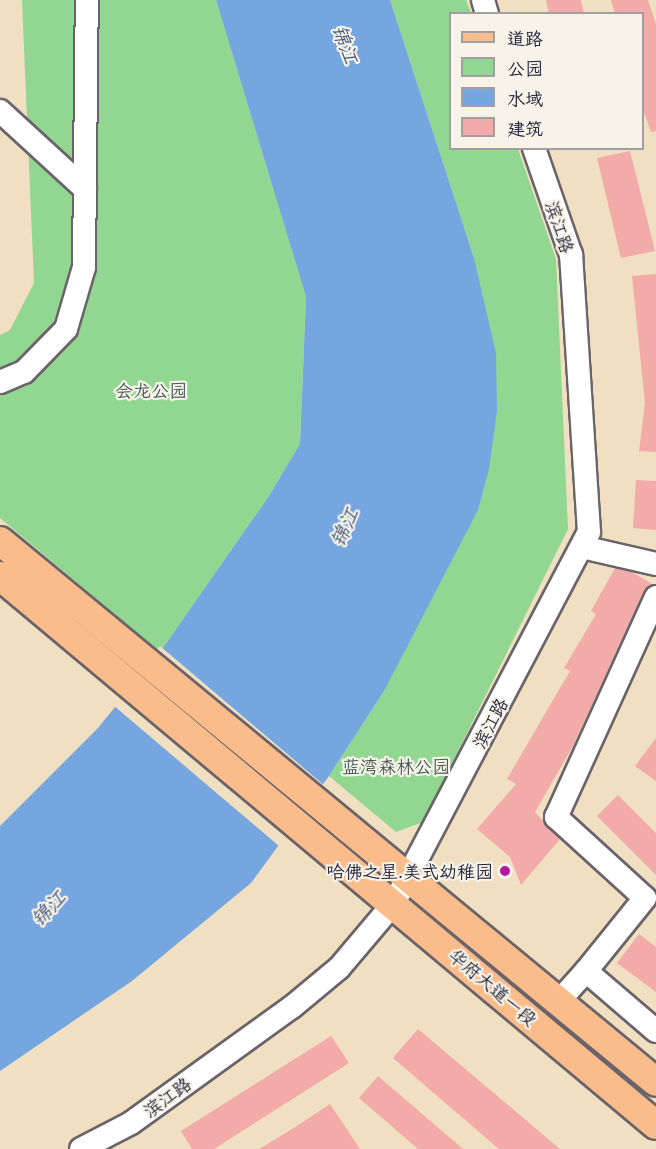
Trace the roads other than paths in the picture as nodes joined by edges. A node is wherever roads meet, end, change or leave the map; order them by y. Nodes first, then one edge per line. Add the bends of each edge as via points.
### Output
1 (87, 0) edge
2 (0, 111) edge
3 (535, 150) edge
4 (86, 189) junction
5 (0, 382) edge
6 (0, 541) edge
7 (582, 547) junction
8 (656, 564) edge
9 (0, 576) edge
10 (656, 597) edge
11 (122, 661) junction
12 (335, 837) junction
13 (408, 878) junction
14 (393, 903) junction
15 (586, 971) junction
16 (558, 1002) junction
17 (656, 1031) edge
18 (656, 1082) edge
19 (656, 1125) edge
20 (81, 1149) edge

1 - 4 street
2 - 4 street
3 - 7 street, 滨江路 via 571,255 589,532
4 - 5 street via 84,267 66,329 24,372
6 - 11 main road
7 - 8 street
7 - 13 street, 滨江路
9 - 11 main road
10 - 15 street via 556,818 645,898
11 - 12 main road
12 - 13 main road
12 - 14 main road, 华府大道一段
13 - 14 street, 滨江路
13 - 16 main road
14 - 19 main road, 华府大道一段
14 - 20 street, 滨江路 via 339,968 292,1007 131,1123
15 - 16 street
15 - 17 street
16 - 18 main road

